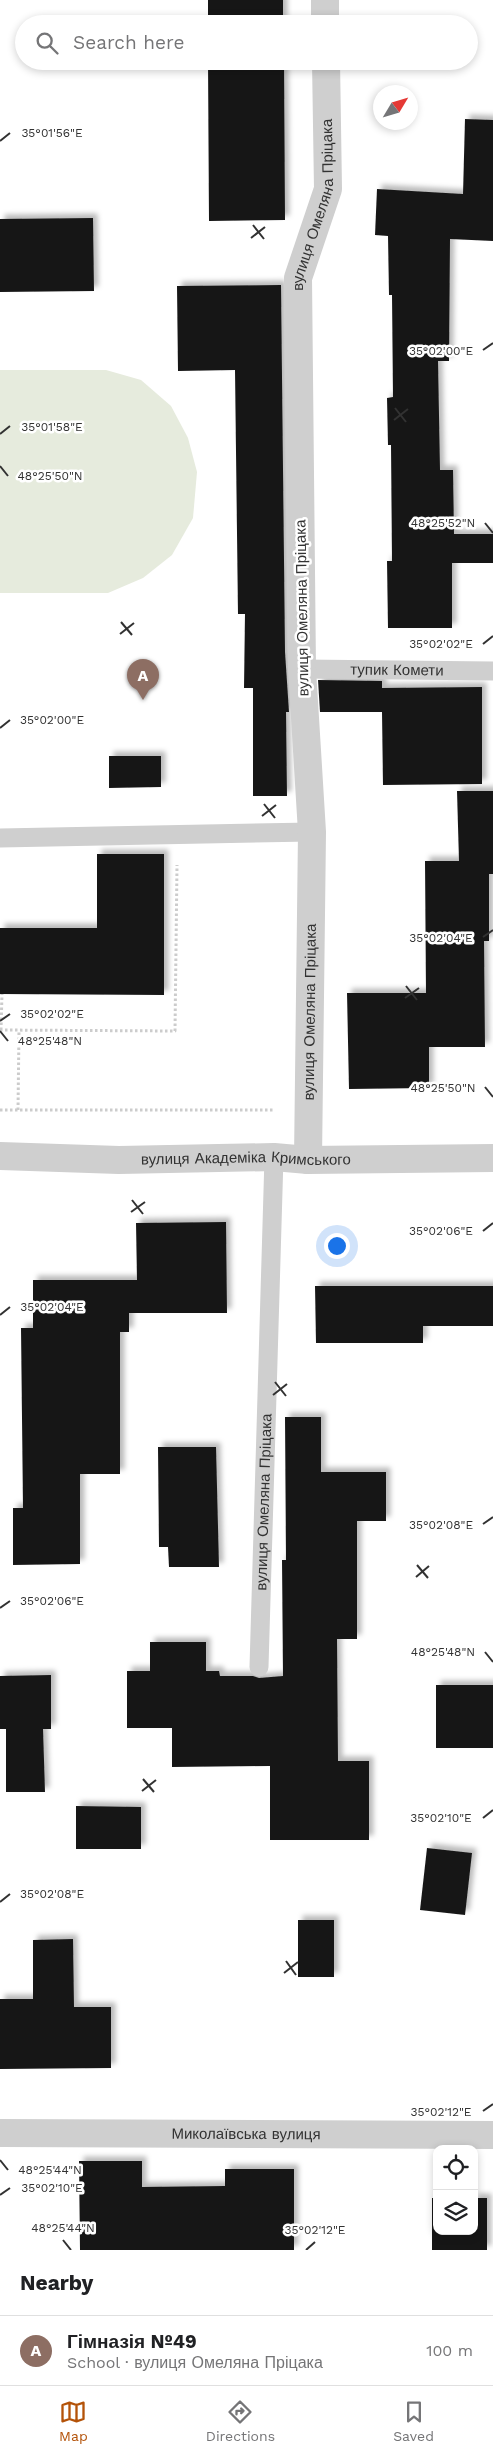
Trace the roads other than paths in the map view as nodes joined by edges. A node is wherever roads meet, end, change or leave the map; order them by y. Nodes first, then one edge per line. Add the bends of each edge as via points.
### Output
1 (324, 0) edge
2 (325, 15) edge
3 (326, 70) edge
4 (302, 669) junction
5 (493, 671) edge
6 (312, 832) junction
7 (0, 838) edge
8 (0, 1156) edge
9 (274, 1157) junction
10 (493, 1158) edge
11 (308, 1160) junction
12 (259, 1666) dead end
13 (0, 2133) edge
14 (493, 2135) edge

1 - 2 street
3 - 4 street, вулиця Омеляна Пріцака via 328,189 298,278
4 - 5 lane, тупик Комети
4 - 6 street, вулиця Омеляна Пріцака
6 - 7 lane
6 - 11 street, вулиця Омеляна Пріцака
8 - 9 street, вулиця Академіка Кримського via 118,1160
9 - 11 street, вулиця Академіка Кримського
9 - 12 lane, вулиця Омеляна Пріцака
10 - 11 street, вулиця Академіка Кримського
13 - 14 street, Миколаївська вулиця

